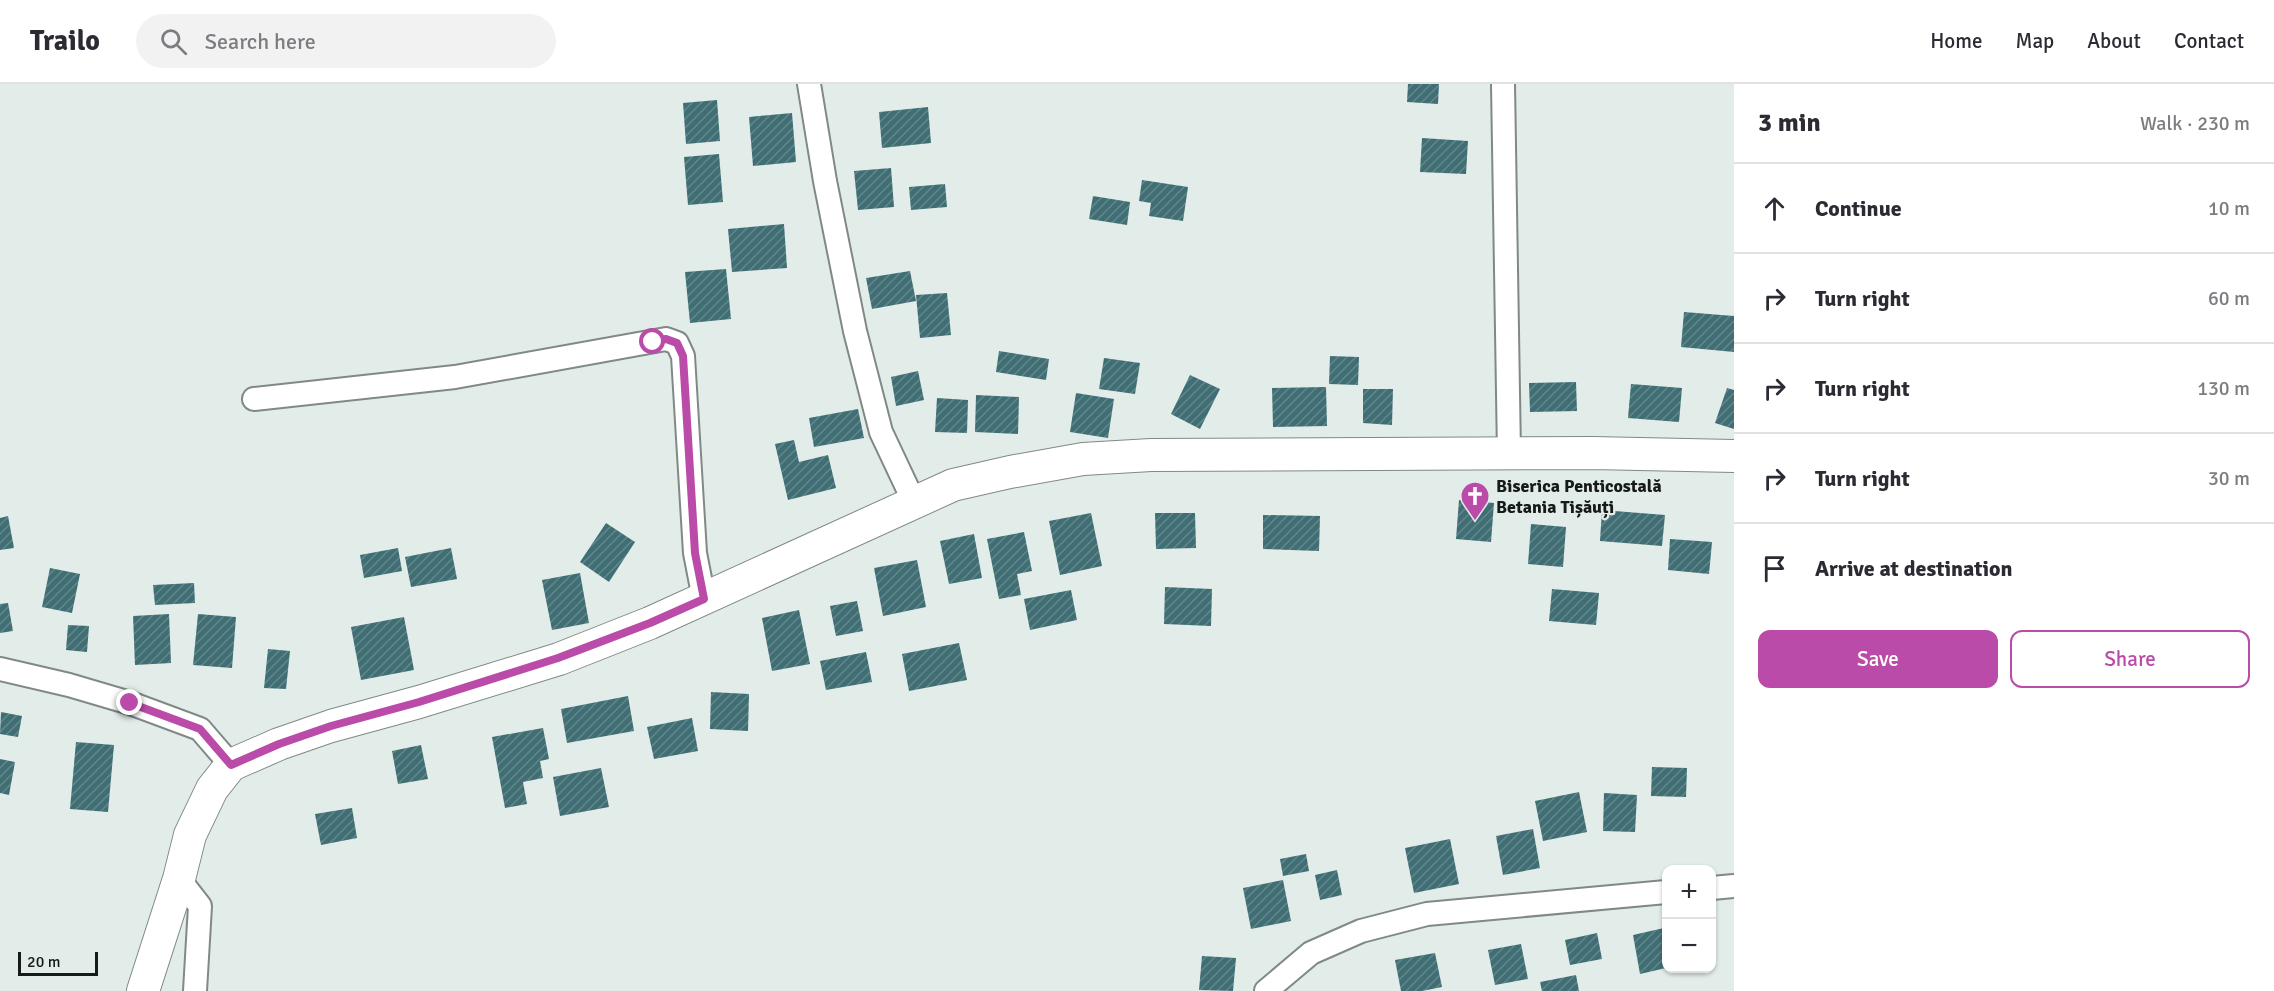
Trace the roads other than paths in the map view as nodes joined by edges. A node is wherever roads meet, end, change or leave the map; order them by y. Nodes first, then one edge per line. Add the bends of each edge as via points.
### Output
1 (808, 84) edge
2 (1503, 84) edge
3 (254, 399) dead end
4 (1509, 454) junction
5 (1734, 456) edge
6 (914, 502) junction
7 (704, 599) junction
8 (0, 669) edge
9 (231, 765) junction
10 (179, 879) junction
11 (1734, 886) edge
12 (1716, 888) edge
13 (1662, 892) edge
14 (143, 991) edge
15 (195, 991) edge
16 (1266, 991) edge

1 - 6 street via 855,331 881,432
2 - 4 street
3 - 7 street via 455,377 666,339 677,343 683,356 695,553
4 - 5 street
4 - 6 street via 1151,455 1083,459 953,485
6 - 7 street
7 - 9 street via 558,658 331,726
8 - 9 street via 130,703 200,729
9 - 10 street via 201,809
10 - 14 street
10 - 15 street via 200,906
11 - 12 street
13 - 16 street via 1426,914 1361,931 1311,954

